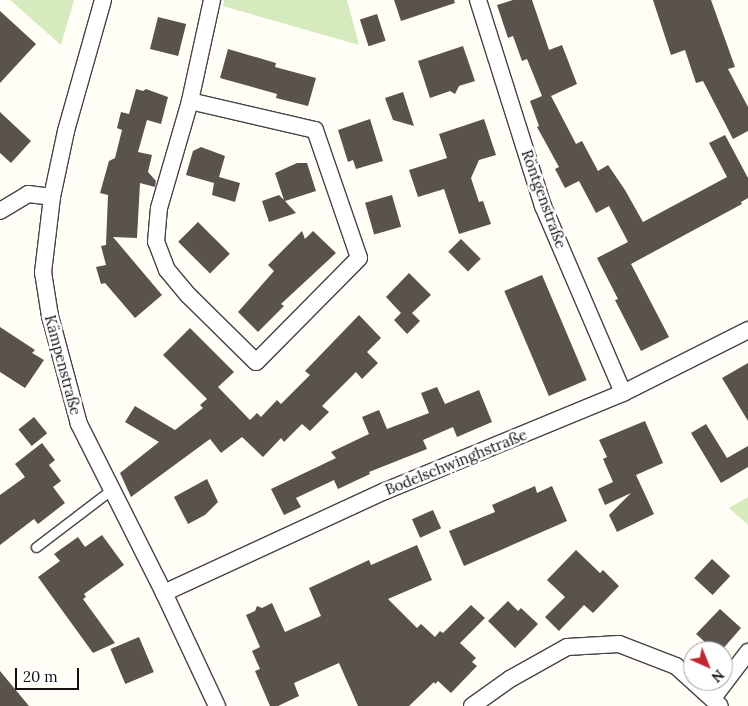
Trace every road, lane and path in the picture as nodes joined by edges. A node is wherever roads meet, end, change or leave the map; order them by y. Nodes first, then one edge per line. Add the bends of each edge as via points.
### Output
1 (103, 0) edge
2 (212, 0) edge
3 (478, 0) edge
4 (190, 101) junction
5 (52, 197) junction
6 (0, 211) edge
7 (748, 330) edge
8 (623, 393) junction
9 (112, 489) junction
10 (36, 547) dead end
11 (164, 593) junction
12 (748, 652) edge
13 (716, 702) edge
14 (217, 706) edge
15 (472, 706) edge

1 - 5 street, Kämpenstraße via 66,131
2 - 4 street
3 - 8 street, Röntgenstraße via 543,206
4 - 4 street via 159,208 156,242 167,270 256,362 359,258 315,130
5 - 6 street via 28,194
5 - 9 street, Kämpenstraße via 43,272 50,316 79,424
7 - 8 street, Bodelschwinghstraße
8 - 11 street, Bodelschwinghstraße via 386,491
9 - 10 lane
9 - 11 street, Kämpenstraße
11 - 14 street, Kämpenstraße
12 - 13 street
13 - 15 street via 676,666 619,644 567,647 510,678

